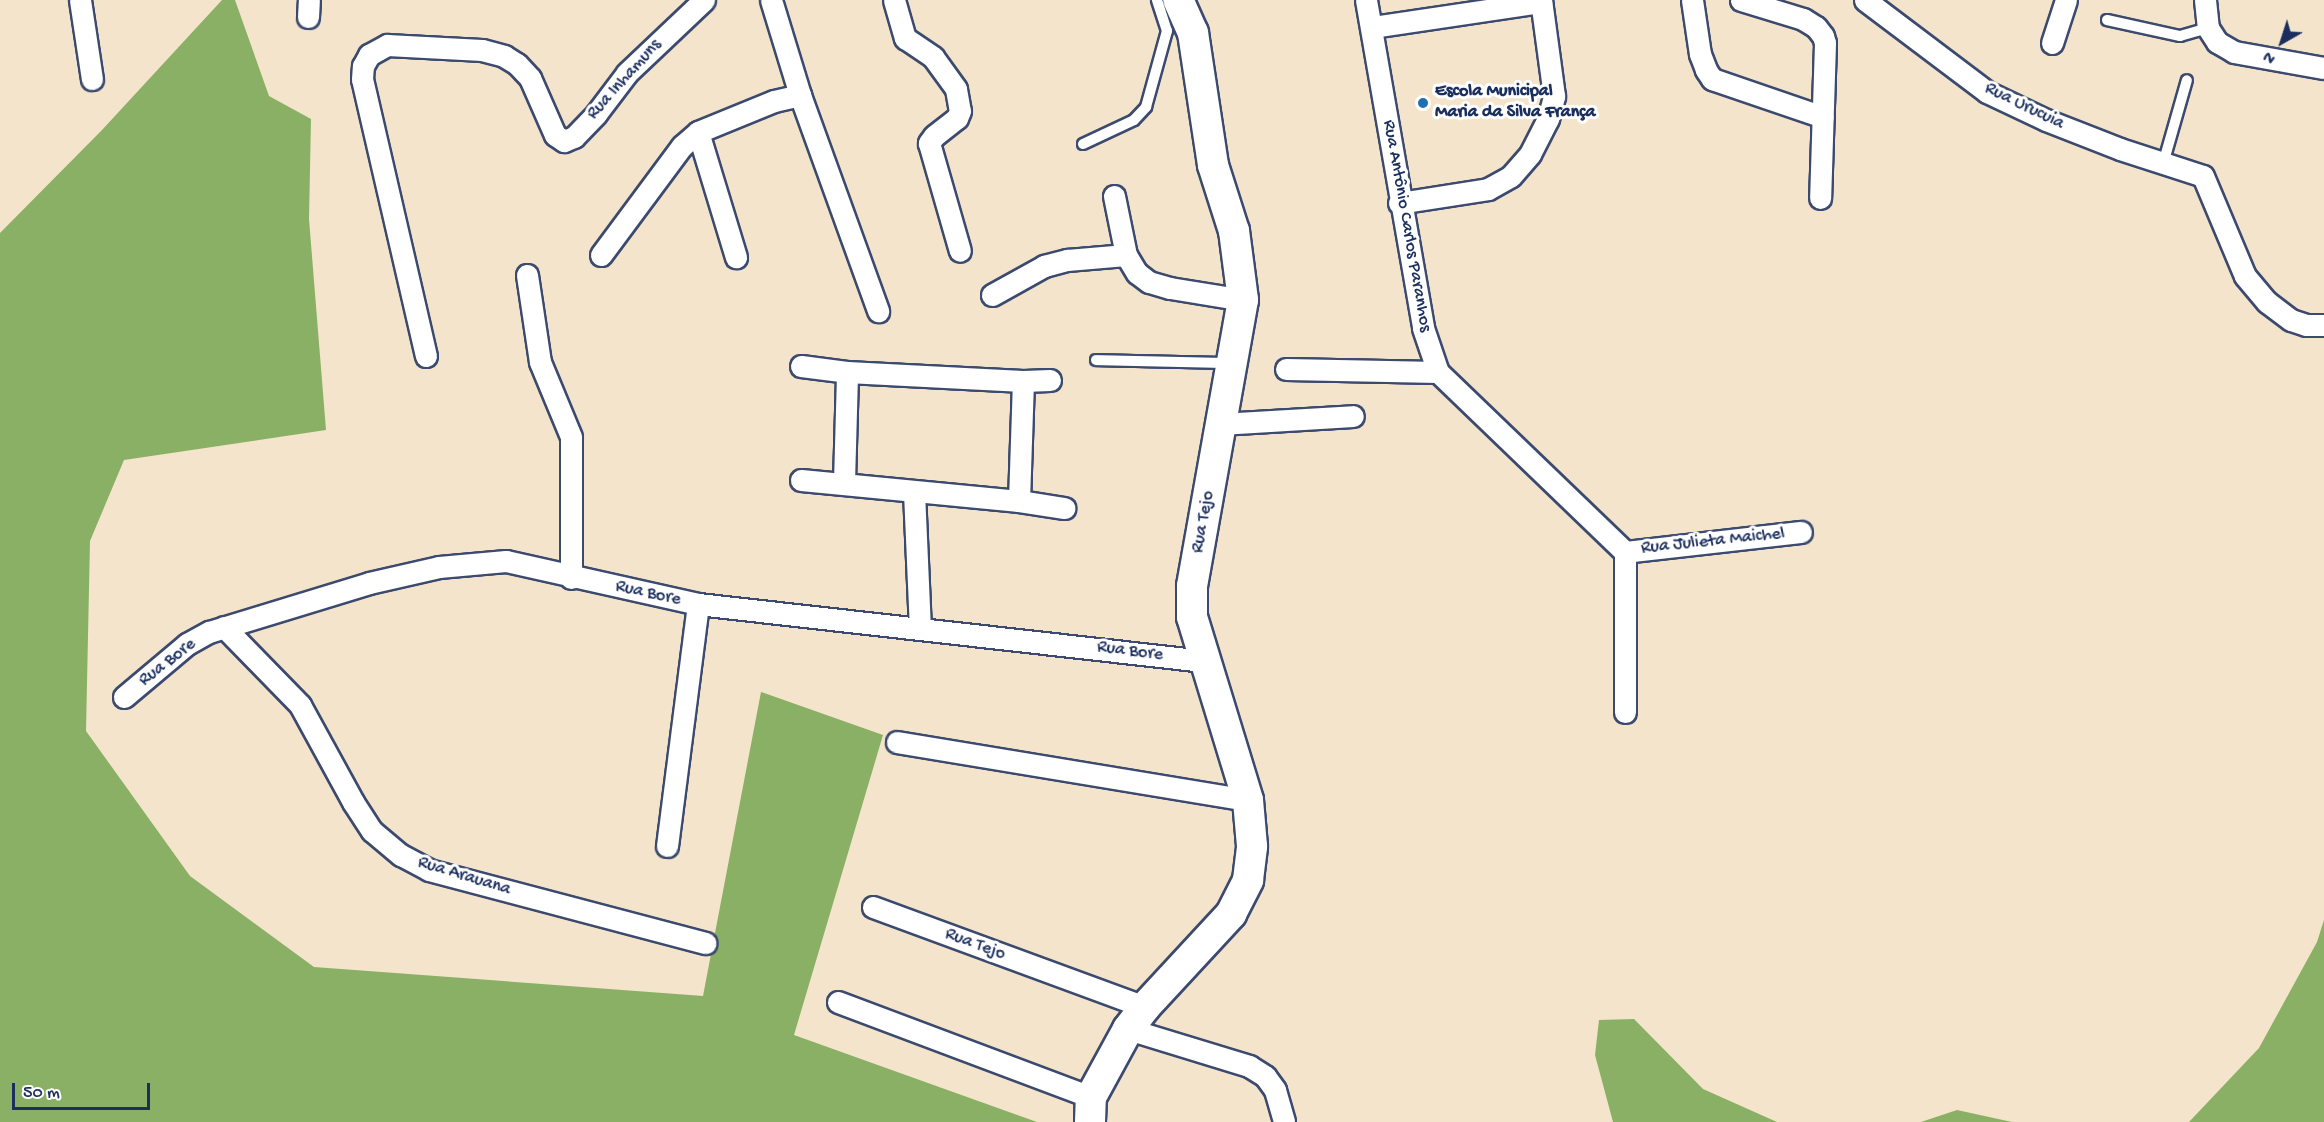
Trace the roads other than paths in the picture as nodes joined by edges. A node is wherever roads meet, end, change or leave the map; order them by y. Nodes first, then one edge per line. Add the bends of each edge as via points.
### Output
1 (80, 0) edge
2 (704, 0) edge
3 (771, 0) edge
4 (894, 0) edge
5 (1157, 0) edge
6 (1178, 0) edge
7 (1366, 0) edge
8 (1692, 0) edge
9 (1741, 0) edge
10 (1865, 0) edge
11 (2066, 0) edge
12 (2205, 0) edge
13 (1541, 1) edge
14 (2107, 20) dead end
15 (1372, 27) junction
16 (2208, 28) junction
17 (2052, 43) dead end
18 (2324, 68) edge
19 (92, 80) dead end
20 (2187, 80) dead end
21 (800, 96) junction
22 (1823, 117) junction
23 (698, 132) junction
24 (1083, 144) dead end
25 (2163, 164) junction
26 (1114, 196) dead end
27 (1820, 198) dead end
28 (1400, 203) junction
29 (960, 251) dead end
30 (601, 255) dead end
31 (1126, 255) junction
32 (736, 257) dead end
33 (527, 275) dead end
34 (992, 295) dead end
35 (1244, 300) junction
36 (878, 311) dead end
37 (2324, 325) edge
38 (426, 356) dead end
39 (1096, 360) dead end
40 (1231, 363) junction
41 (801, 366) dead end
42 (1286, 369) dead end
43 (848, 372) junction
44 (1438, 372) junction
45 (1050, 380) dead end
46 (1023, 381) junction
47 (1353, 416) dead end
48 (1220, 424) junction
49 (801, 480) dead end
50 (844, 482) junction
51 (914, 492) junction
52 (1019, 501) junction
53 (1064, 508) dead end
54 (1801, 532) dead end
55 (1625, 552) junction
56 (572, 578) junction
57 (698, 604) junction
58 (224, 627) junction
59 (920, 627) junction
60 (1204, 661) junction
61 (124, 698) dead end
62 (1625, 712) dead end
63 (897, 742) dead end
64 (1248, 800) junction
65 (668, 846) dead end
66 (873, 907) dead end
67 (706, 943) dead end
68 (838, 1002) dead end
69 (1137, 1018) junction
70 (1090, 1110) edge
71 (1284, 1122) edge

1 - 19 street
2 - 38 street, Rua Inhamuns via 627,73 596,114 564,141 555,135 530,78 517,63 504,56 482,50 387,45 369,55 362,79
3 - 21 street
4 - 29 street via 905,38 933,57 956,89 960,111 957,118 929,143
5 - 24 lane via 1167,31 1146,107 1134,120
6 - 35 street, Rua Tejo via 1193,33 1213,165 1234,231
7 - 15 street, Rua Antônio Carlos Paranhos
8 - 22 street via 1701,54 1712,79
9 - 22 street via 1803,19 1823,36
10 - 25 street, Rua Urucuia via 1987,92 2056,124
11 - 17 street
12 - 16 street
13 - 15 street
13 - 28 street via 1554,96 1548,119 1530,154 1511,176 1488,189
14 - 16 lane via 2180,36
15 - 28 street, Rua Antônio Carlos Paranhos
16 - 18 street via 2217,42 2234,52
20 - 25 lane
21 - 23 street via 774,101
21 - 36 street
22 - 27 street
23 - 30 street via 682,146
23 - 32 street
25 - 37 street, Rua Urucuia via 2203,176 2245,276 2267,303 2291,320
26 - 31 street
28 - 44 street, Rua Antônio Carlos Paranhos via 1423,328
31 - 34 street via 1066,260 1044,266
31 - 35 street via 1137,273 1149,282
33 - 56 street via 540,362 571,437
35 - 40 street, Rua Tejo
39 - 40 lane
40 - 48 street, Rua Tejo
41 - 43 street
42 - 44 street
43 - 46 street
43 - 50 street
44 - 55 street, Rua Antônio Carlos Paranhos
45 - 46 street
46 - 52 street
47 - 48 street
48 - 60 street, Rua Tejo via 1192,585 1192,617
49 - 50 street
50 - 51 street
51 - 52 street
51 - 59 street
52 - 53 street
54 - 55 street, Rua Julieta Maichel
55 - 62 street
56 - 57 street, Rua Bore
56 - 58 street, Rua Bore via 506,561 439,567 369,583
57 - 59 street, Rua Bore
57 - 65 street
58 - 61 street, Rua Bore via 188,644
58 - 67 street, Rua Arauana via 300,705 372,831 401,855 429,870
59 - 60 street, Rua Bore
60 - 64 street, Rua Tejo
63 - 64 street
64 - 69 street, Rua Tejo via 1252,846 1248,880 1231,914
66 - 69 street, Rua Tejo
68 - 70 street
69 - 70 street, Rua Tejo
69 - 71 street via 1265,1076 1275,1090

